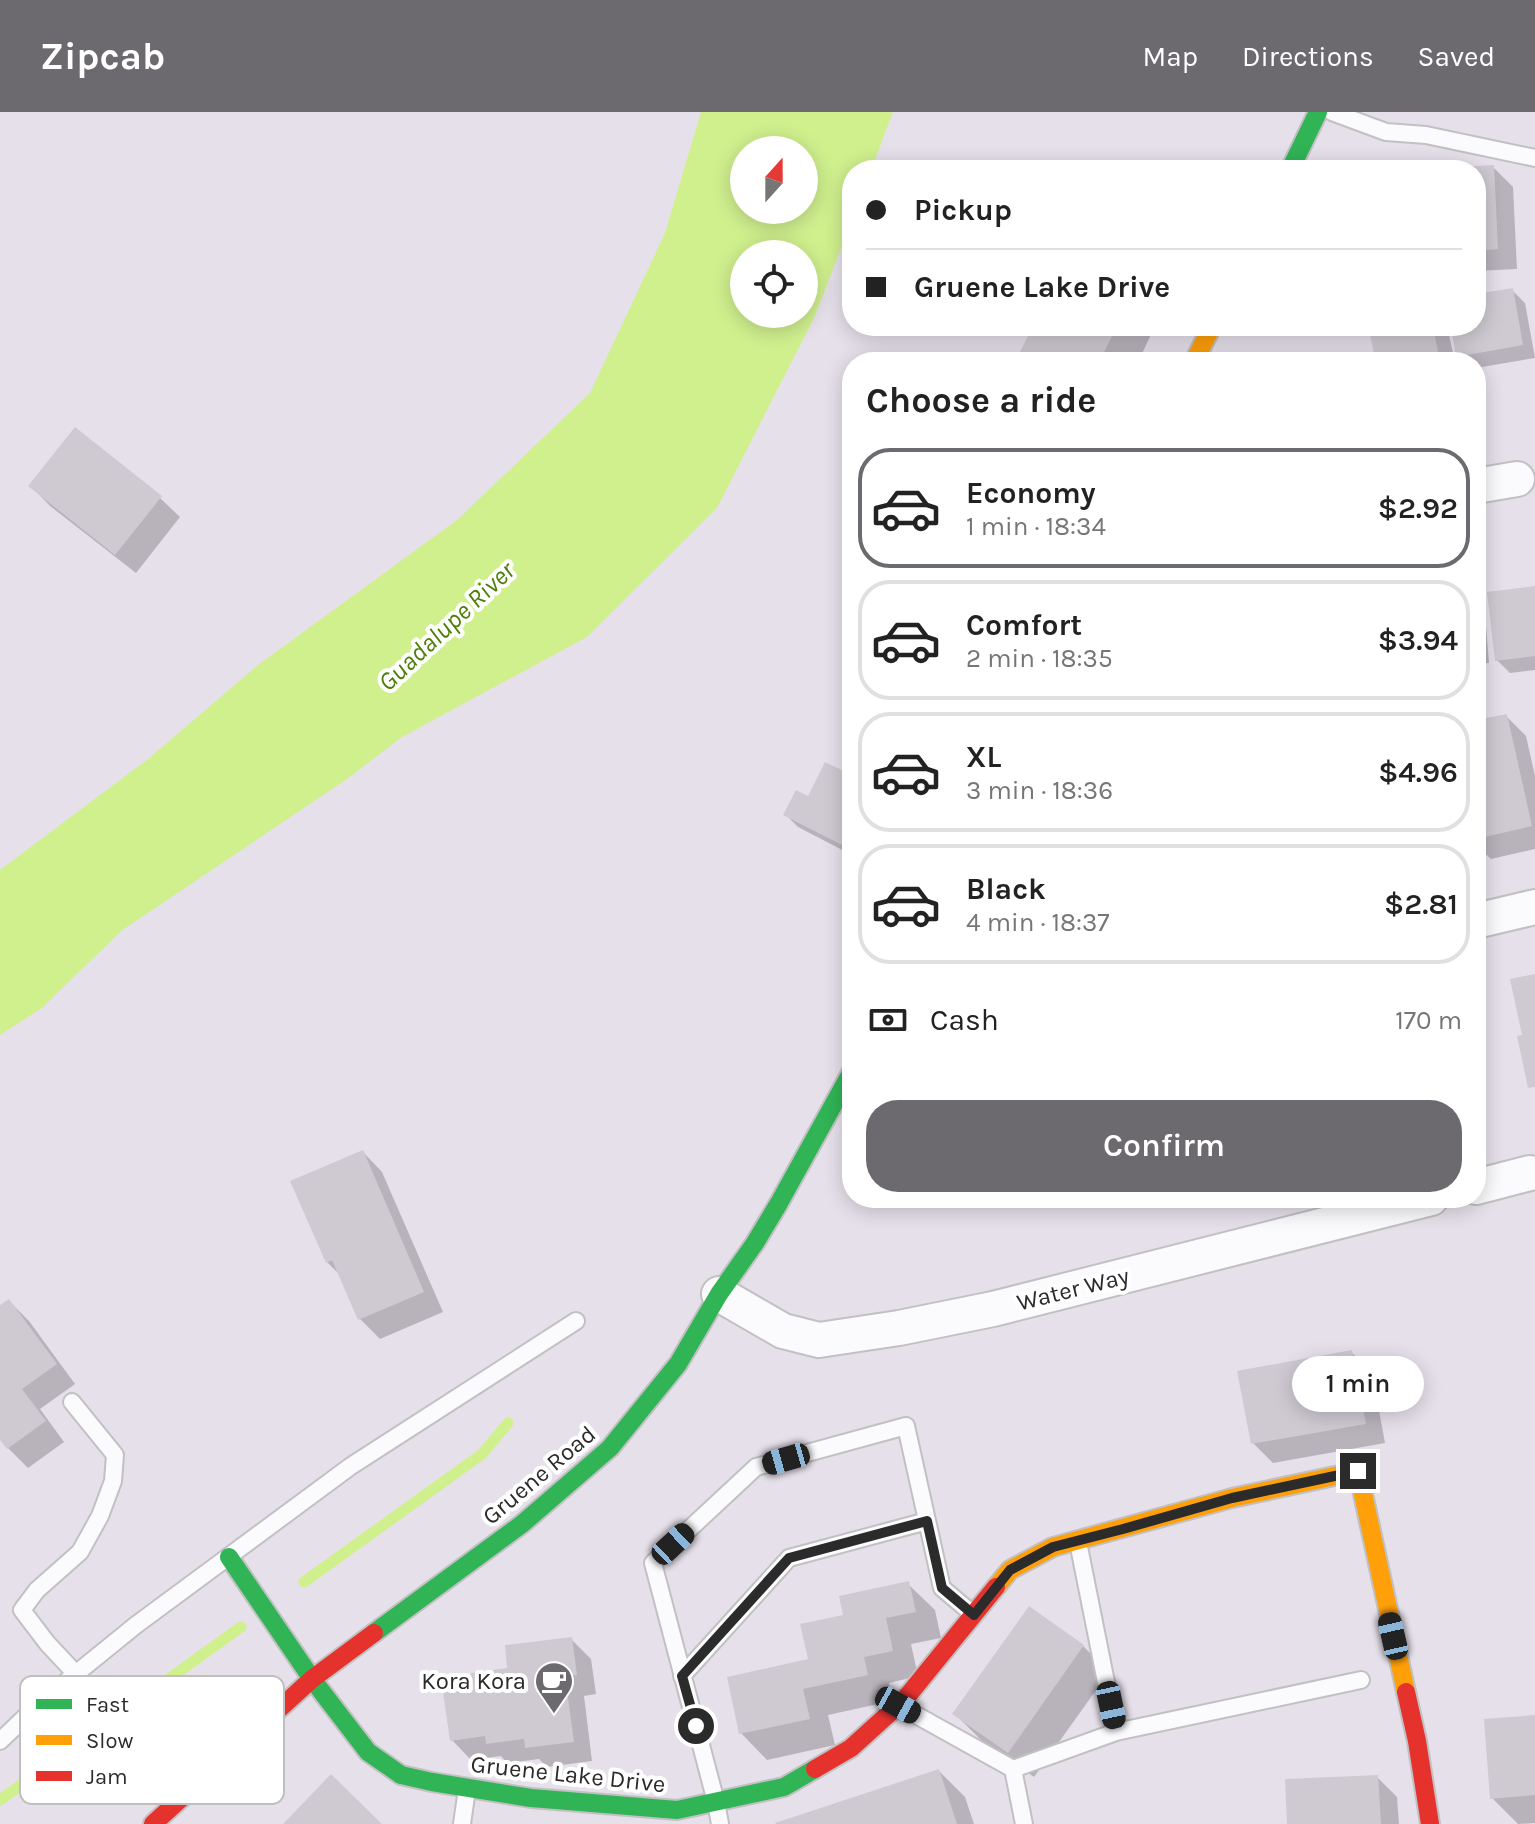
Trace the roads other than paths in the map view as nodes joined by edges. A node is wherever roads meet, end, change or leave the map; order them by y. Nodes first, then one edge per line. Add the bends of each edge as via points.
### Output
1 (1318, 112) edge
2 (1332, 112) edge
3 (1535, 158) edge
4 (1295, 160) edge
5 (1517, 479) dead end
6 (1486, 484) edge
7 (1535, 907) edge
8 (1486, 919) edge
9 (842, 1089) edge
10 (1530, 1173) dead end
11 (1486, 1184) edge
12 (1392, 1208) edge
13 (719, 1294) junction
14 (576, 1321) dead end
15 (72, 1402) dead end
16 (927, 1521) junction
17 (1077, 1540) junction
18 (229, 1557) junction
19 (974, 1615) junction
20 (76, 1674) junction
21 (74, 1676) edge
22 (682, 1676) junction
23 (312, 1679) junction
24 (1361, 1680) dead end
25 (284, 1705) edge
26 (898, 1705) junction
27 (20, 1722) edge
28 (1116, 1732) junction
29 (0, 1741) edge
30 (1013, 1769) junction
31 (468, 1788) junction
32 (716, 1802) junction
33 (175, 1804) edge
34 (153, 1824) edge
35 (462, 1824) edge
36 (720, 1824) edge
37 (1024, 1824) edge
38 (1430, 1824) edge

1 - 4 street
2 - 3 lane via 1386,132
5 - 6 street
7 - 8 street
9 - 13 street, Gruene Road via 755,1243
10 - 11 street
12 - 13 street, Water Way via 993,1309 819,1340 783,1331
13 - 23 street, Gruene Road via 678,1364 610,1448 522,1524
14 - 18 lane via 351,1466
15 - 20 lane via 115,1455 113,1481 80,1552 22,1610
16 - 19 lane via 942,1588
16 - 22 lane via 789,1558
16 - 22 lane via 906,1426 756,1467 653,1563
17 - 19 street, Gruene Lake Drive via 1010,1570
17 - 28 lane
17 - 38 street, Gruene Lake Drive via 1358,1471
18 - 20 lane
18 - 23 street, Gruene Lake Drive
19 - 26 street, Gruene Lake Drive
20 - 21 lane
22 - 32 lane
23 - 25 street, Gruene Road
23 - 31 street, Gruene Lake Drive via 368,1752 401,1775
24 - 28 lane
26 - 30 lane
26 - 32 street, Gruene Lake Drive via 851,1748 784,1787
27 - 29 lane
28 - 30 lane
30 - 37 lane
31 - 32 street, Gruene Lake Drive via 677,1810
31 - 35 lane
32 - 36 lane
33 - 34 street, Gruene Road

